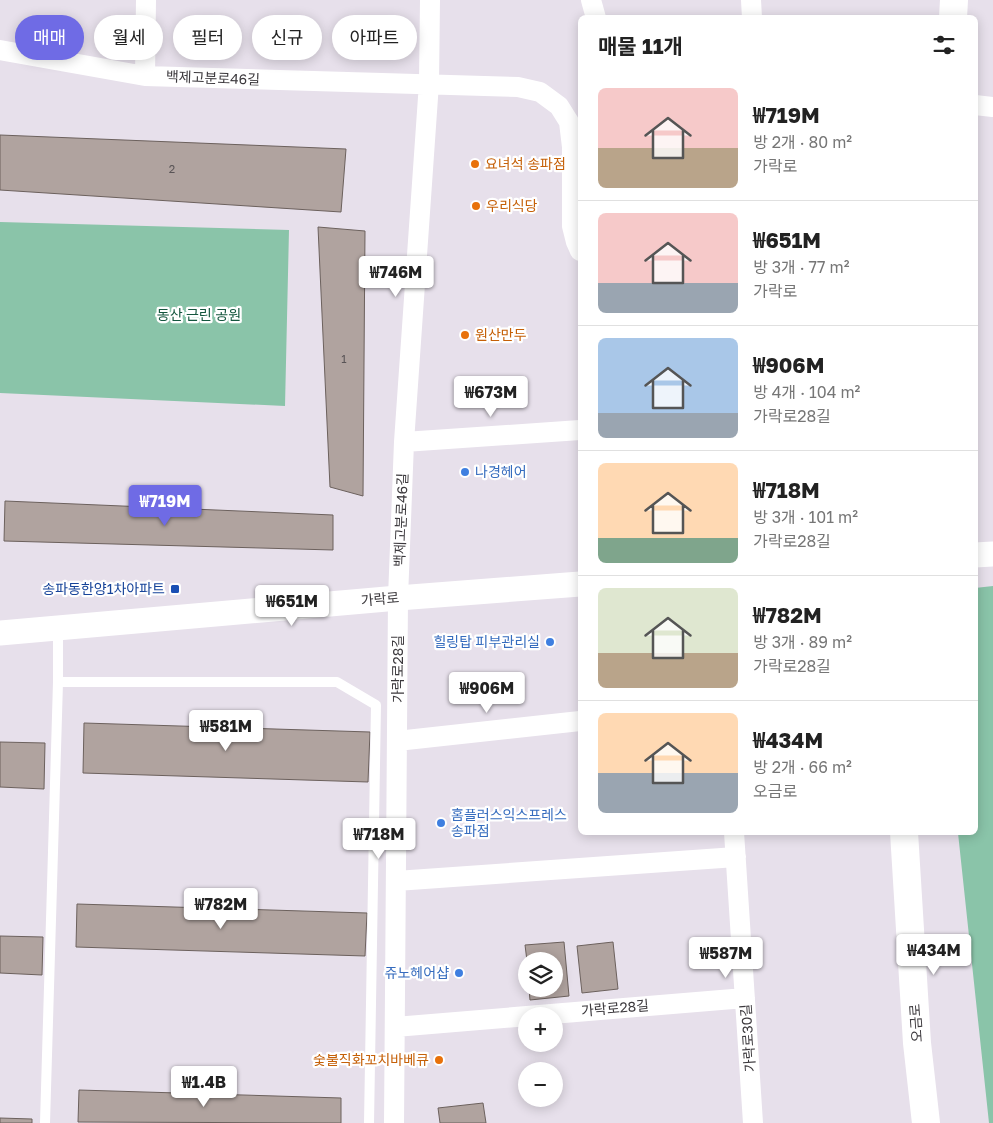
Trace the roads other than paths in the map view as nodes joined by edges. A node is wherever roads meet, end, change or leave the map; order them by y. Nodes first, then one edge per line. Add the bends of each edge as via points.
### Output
1 (146, 0) edge
2 (430, 0) edge
3 (591, 0) edge
4 (751, 0) edge
5 (954, 0) edge
6 (595, 15) edge
7 (752, 15) edge
8 (952, 15) edge
9 (0, 50) edge
10 (145, 76) junction
11 (429, 83) junction
12 (978, 106) edge
13 (993, 107) edge
14 (578, 246) edge
15 (578, 430) edge
16 (404, 442) junction
17 (993, 554) edge
18 (978, 555) edge
19 (578, 584) edge
20 (398, 598) junction
21 (58, 628) junction
22 (0, 633) edge
23 (58, 682) junction
24 (578, 721) edge
25 (397, 741) junction
26 (734, 835) edge
27 (904, 835) edge
28 (736, 857) junction
29 (396, 881) junction
30 (745, 998) junction
31 (395, 1027) junction
32 (46, 1123) edge
33 (369, 1123) edge
34 (394, 1123) edge
35 (754, 1123) edge
36 (926, 1123) edge

1 - 10 street
2 - 11 street, 백제고분로46길
3 - 6 street
4 - 7 street
5 - 8 main road
9 - 10 street, 백제고분로46길
10 - 11 street, 백제고분로46길
11 - 14 street, 백제고분로46길 via 518,87 540,92 559,106 569,122 572,226
11 - 16 street, 백제고분로46길
12 - 13 street
15 - 16 street
16 - 20 street, 백제고분로46길
17 - 18 street
19 - 20 street, 가락로
20 - 21 street, 가락로
20 - 25 street, 가락로28길
21 - 22 street, 가락로
21 - 23 lane
23 - 32 lane
23 - 33 lane via 337,682 376,704
24 - 25 street
25 - 29 street, 가락로28길
26 - 28 street, 가락로30길
27 - 36 main road, 오금로 via 917,1044
28 - 29 street
28 - 30 street, 가락로30길
29 - 31 street, 가락로28길
30 - 31 street, 가락로28길
30 - 35 street, 가락로30길
31 - 34 street, 가락로28길

